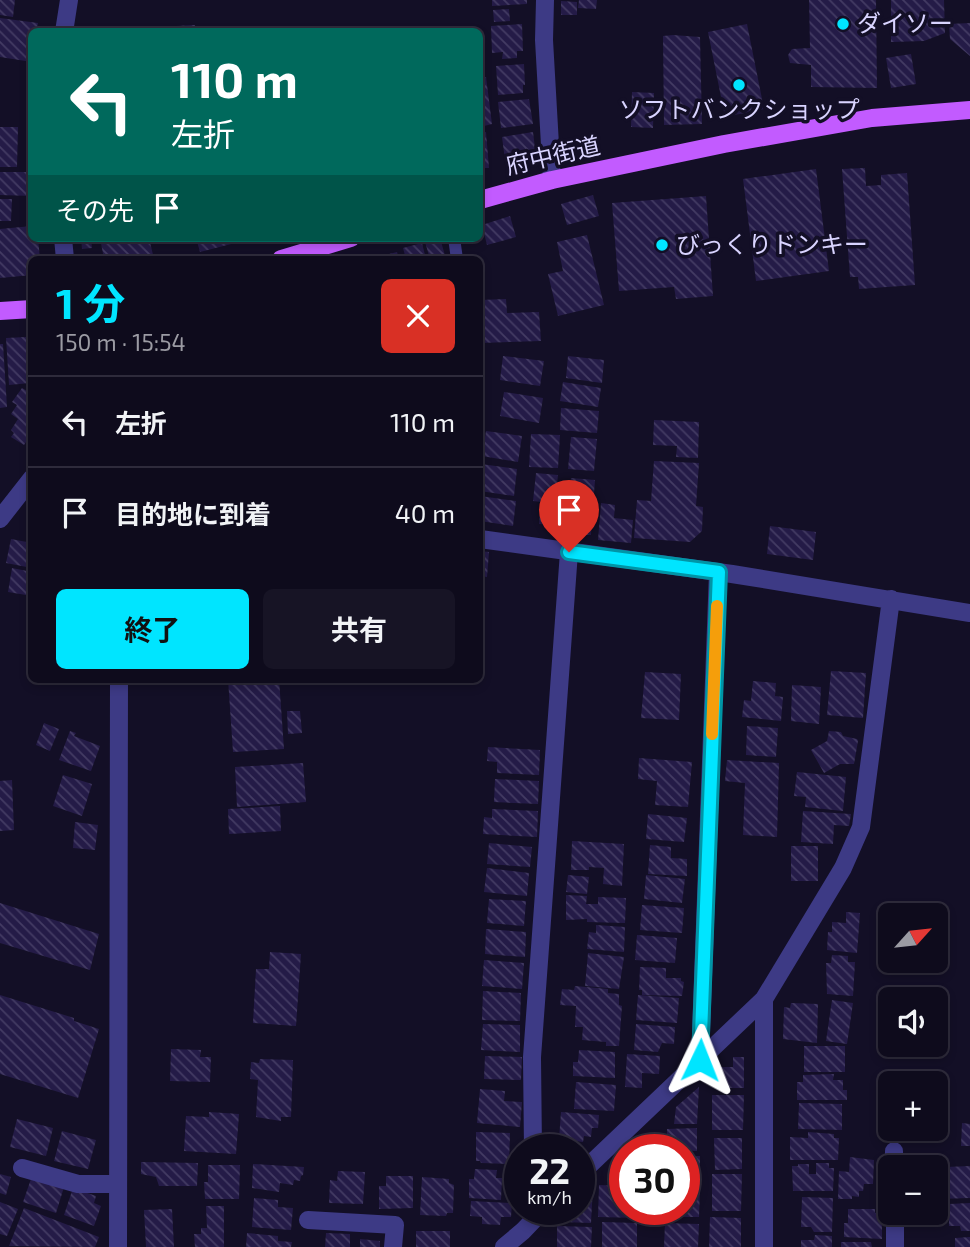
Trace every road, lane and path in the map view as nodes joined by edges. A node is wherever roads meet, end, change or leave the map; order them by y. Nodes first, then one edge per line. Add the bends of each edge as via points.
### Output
1 (69, 0) edge
2 (545, 0) edge
3 (65, 28) edge
4 (970, 110) edge
5 (552, 180) junction
6 (483, 199) edge
7 (338, 242) edge
8 (291, 256) edge
9 (28, 309) edge
10 (0, 311) edge
11 (28, 483) edge
12 (0, 519) edge
13 (483, 539) edge
14 (569, 552) junction
15 (719, 572) junction
16 (891, 600) junction
17 (970, 613) edge
18 (119, 683) edge
19 (764, 999) junction
20 (700, 1060) junction
21 (533, 1134) edge
22 (595, 1160) edge
23 (22, 1168) dead end
24 (117, 1184) junction
25 (308, 1220) dead end
26 (895, 1225) edge
27 (523, 1239) edge
28 (118, 1247) edge
29 (393, 1247) edge
30 (504, 1247) edge
31 (764, 1247) edge
32 (895, 1247) edge

1 - 3 street
2 - 5 street
4 - 5 main road, 府中街道 via 872,118
5 - 6 main road, 府中街道
7 - 8 main road
9 - 10 main road
11 - 12 street
13 - 14 street
14 - 15 street
14 - 21 street via 533,1057
15 - 16 street
15 - 20 street
16 - 17 street
16 - 19 street via 861,827 843,868
18 - 24 street
19 - 20 street
19 - 31 street
20 - 22 street
23 - 24 street via 78,1184
24 - 28 street
25 - 29 street via 395,1225
26 - 32 street
27 - 30 street

